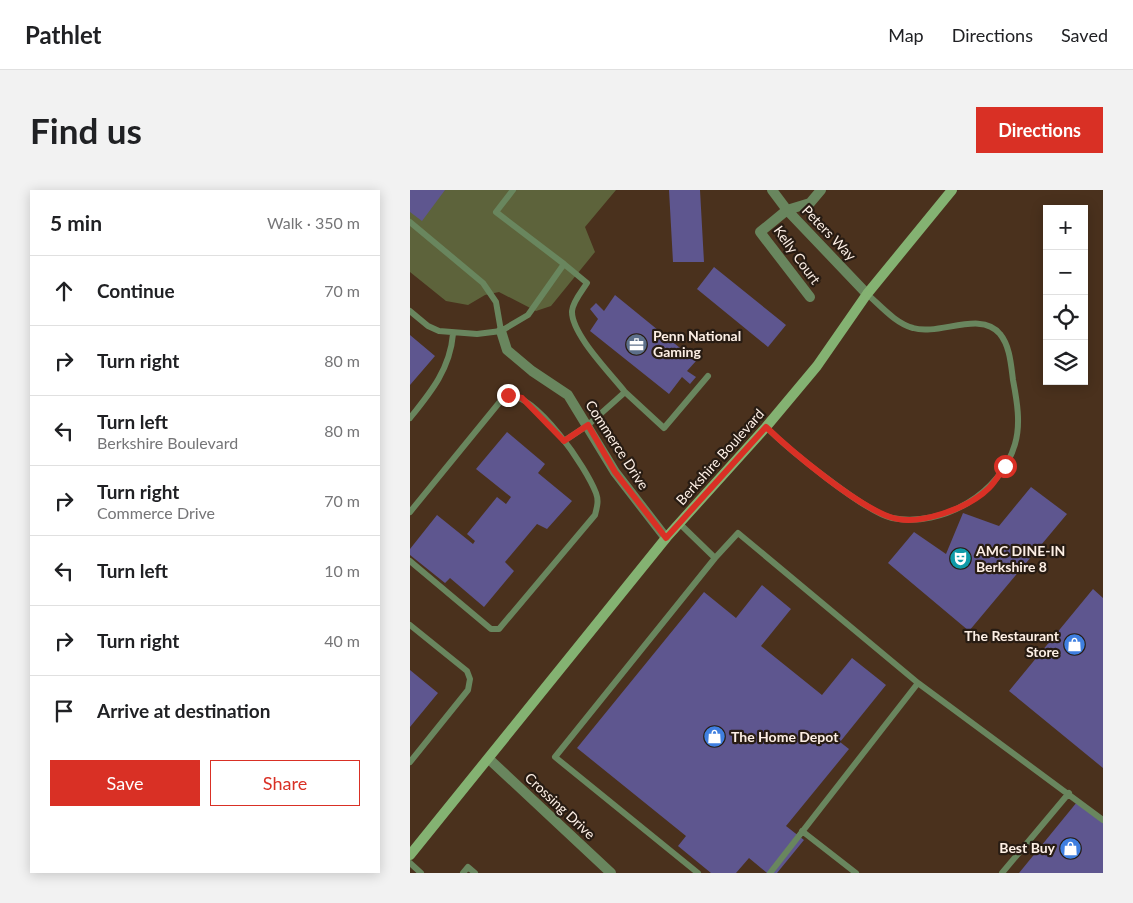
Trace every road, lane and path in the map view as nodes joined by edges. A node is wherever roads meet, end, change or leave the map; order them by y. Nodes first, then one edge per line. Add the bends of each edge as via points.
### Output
1 (513, 190) edge
2 (772, 190) edge
3 (821, 190) edge
4 (952, 190) edge
5 (787, 210) junction
6 (410, 222) edge
7 (564, 264) junction
8 (867, 294) junction
9 (810, 297) dead end
10 (410, 311) edge
11 (501, 331) junction
12 (453, 334) junction
13 (708, 376) dead end
14 (625, 392) junction
15 (410, 418) edge
16 (588, 425) junction
17 (766, 427) junction
18 (564, 441) junction
19 (410, 512) edge
20 (679, 523) junction
21 (666, 538) junction
22 (715, 558) junction
23 (410, 561) edge
24 (410, 625) edge
25 (918, 683) junction
26 (490, 759) junction
27 (410, 762) edge
28 (1069, 793) junction
29 (1103, 820) edge
30 (802, 832) junction
31 (410, 855) edge
32 (410, 863) edge
33 (421, 873) edge
34 (463, 873) edge
35 (475, 873) edge
36 (611, 873) edge
37 (698, 873) edge
38 (770, 873) edge
39 (856, 873) edge
40 (1002, 873) edge

1 - 7 lane via 496,212
2 - 5 street, Peters Way
3 - 5 street via 810,203
4 - 8 main road, Berkshire Boulevard
5 - 8 street, Peters Way
5 - 9 street, Kelly Court via 760,232
6 - 11 lane via 483,283 496,302
7 - 11 lane via 528,315
7 - 14 lane via 587,283 572,309 580,335
8 - 17 main road, Berkshire Boulevard via 817,366
8 - 17 lane via 911,328 930,331 977,323 988,325 1006,342 1016,394 1018,432 1005,466 989,488 940,514 924,518 890,517 808,463
10 - 12 lane via 428,326
11 - 12 lane
11 - 16 street, Commerce Drive via 507,350 568,395
12 - 15 lane via 440,380
13 - 14 lane via 664,428
14 - 16 lane
16 - 18 lane
16 - 21 street, Commerce Drive via 615,472
17 - 20 main road, Berkshire Boulevard
18 - 19 lane via 522,398 508,395
18 - 23 lane via 596,493 598,505 595,515 499,629 491,629
20 - 21 main road, Berkshire Boulevard
20 - 22 lane
21 - 26 main road, Berkshire Boulevard
22 - 25 lane via 738,534
22 - 37 lane via 555,757
24 - 27 lane via 466,671 470,679 468,690
25 - 28 lane
25 - 30 lane
26 - 31 main road, Berkshire Boulevard
26 - 36 street, Crossing Drive
28 - 29 lane
28 - 40 lane
30 - 38 lane
30 - 39 lane
32 - 33 lane
34 - 35 lane via 468,867

